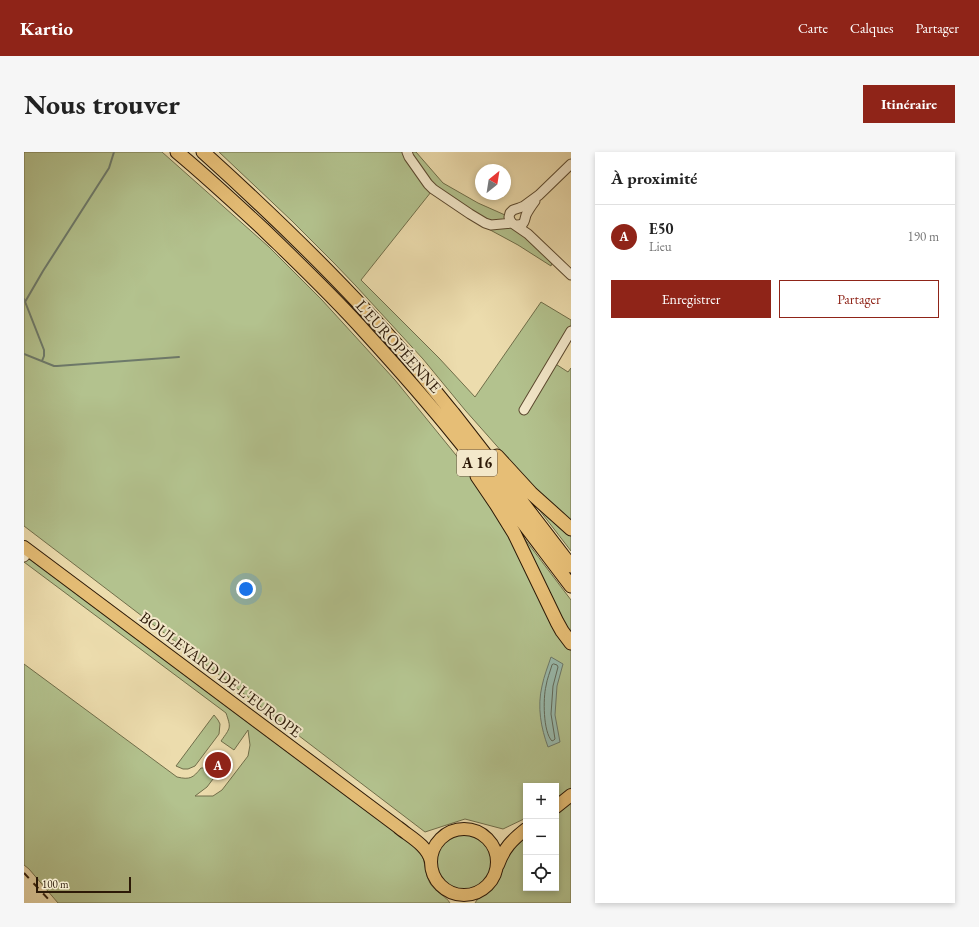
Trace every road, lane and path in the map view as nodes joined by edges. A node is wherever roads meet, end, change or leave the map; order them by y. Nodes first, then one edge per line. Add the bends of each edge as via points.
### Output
1 (178, 152) edge
2 (202, 152) edge
3 (407, 152) edge
4 (571, 164) edge
5 (539, 195) junction
6 (519, 208) junction
7 (526, 218) junction
8 (514, 224) junction
9 (539, 244) junction
10 (571, 276) edge
11 (571, 330) edge
12 (376, 344) junction
13 (409, 359) junction
14 (524, 410) dead end
15 (571, 529) edge
16 (26, 552) edge
17 (571, 566) edge
18 (571, 586) edge
19 (571, 643) edge
20 (571, 795) edge
21 (559, 805) edge
22 (398, 826) junction
23 (523, 832) edge
24 (523, 832) edge
25 (481, 833) junction
26 (444, 835) junction
27 (431, 861) junction
28 (498, 866) junction
29 (445, 889) junction
30 (482, 890) junction
31 (458, 903) edge
32 (473, 903) edge

1 - 12 highway, L'EUROPÉENNE / A 16 via 291,256
2 - 13 highway, L'EUROPÉENNE / A 16 via 314,256
3 - 8 street via 433,189 470,214 491,225
4 - 5 street
5 - 6 street
5 - 7 street
6 - 7 street via 524,211
6 - 8 street via 510,213 509,218
7 - 8 street via 522,224
7 - 9 street
8 - 9 street via 526,231
9 - 10 street
11 - 14 street
12 - 18 highway, L'EUROPÉENNE / A 16 via 466,450
12 - 19 highway via 496,504 517,540 557,622
13 - 15 highway via 455,406 526,488
13 - 17 highway, L'EUROPÉENNE / A 16
16 - 22 main road, BOULEVARD DE L'EUROPE
20 - 21 main road
22 - 26 main road, BOULEVARD DE L'EUROPE via 422,838 432,839
22 - 27 main road, BOULEVARD DE L'EUROPE via 423,847
23 - 25 main road via 510,839 502,840
24 - 28 main road via 506,848
25 - 26 main road via 462,829
25 - 28 main road via 494,847
26 - 27 main road via 434,848
27 - 29 main road via 434,877
28 - 30 main road via 492,881
29 - 30 main road via 463,895
29 - 31 main road
30 - 32 main road

